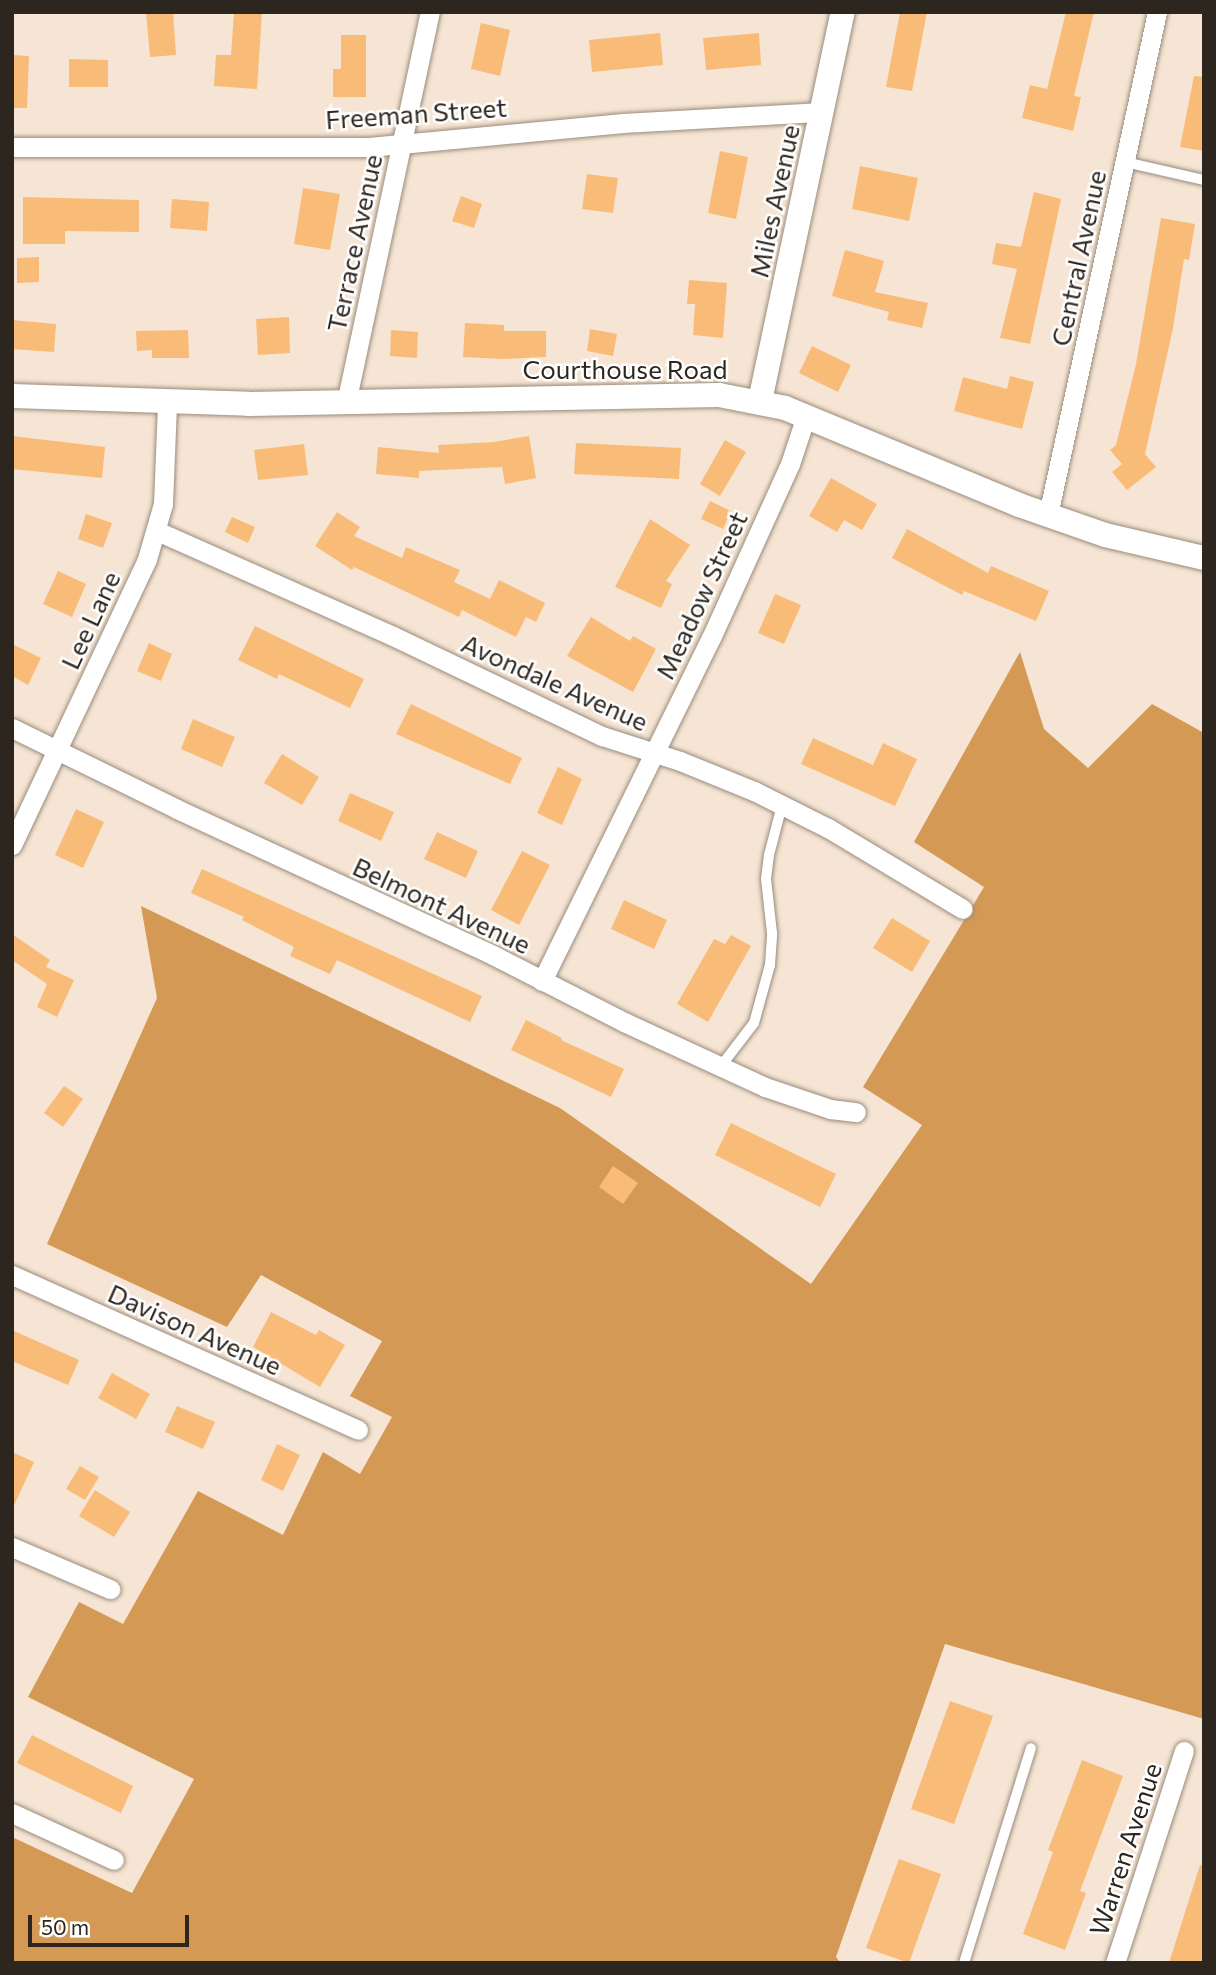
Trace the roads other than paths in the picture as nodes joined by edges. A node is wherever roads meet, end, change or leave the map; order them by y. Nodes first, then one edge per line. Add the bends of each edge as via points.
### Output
1 (430, 12) edge
2 (843, 12) edge
3 (1157, 12) edge
4 (822, 112) junction
5 (401, 144) junction
6 (12, 147) edge
7 (1125, 162) junction
8 (1204, 180) edge
9 (12, 396) edge
10 (760, 401) junction
11 (167, 403) junction
12 (346, 403) junction
13 (806, 416) junction
14 (1048, 515) junction
15 (157, 531) junction
16 (1173, 552) junction
17 (1204, 558) edge
18 (1204, 572) edge
19 (12, 727) edge
20 (58, 750) junction
21 (656, 755) junction
22 (782, 805) junction
23 (12, 845) edge
24 (963, 909) dead end
25 (542, 981) junction
26 (721, 1066) junction
27 (856, 1112) dead end
28 (12, 1275) edge
29 (358, 1430) dead end
30 (12, 1547) edge
31 (110, 1589) dead end
32 (1031, 1748) dead end
33 (1184, 1751) dead end
34 (12, 1813) edge
35 (114, 1860) dead end
36 (964, 1963) edge
37 (1115, 1963) edge

1 - 5 street, Terrace Avenue
2 - 4 street, Miles Avenue
3 - 7 street, Central Avenue
4 - 5 street, Freeman Street via 623,123
4 - 10 street, Miles Avenue
5 - 6 street, Freeman Street
5 - 12 street, Terrace Avenue
7 - 8 lane
7 - 14 street, Central Avenue
9 - 11 street, Courthouse Road
10 - 12 street, Courthouse Road via 676,394
10 - 13 street, Courthouse Road
11 - 12 street, Courthouse Road
11 - 15 street, Lee Lane via 165,476
13 - 14 street, Courthouse Road
13 - 21 street, Meadow Street via 790,464
14 - 16 street, Courthouse Road
15 - 20 street, Lee Lane
15 - 21 street, Avondale Avenue via 602,736
16 - 17 street
16 - 18 street, Courthouse Road
19 - 20 street, Belmont Avenue
20 - 23 street, Lee Lane
20 - 25 street, Belmont Avenue
21 - 22 street, Avondale Avenue
21 - 25 street, Meadow Street
22 - 24 street, Avondale Avenue
22 - 26 lane via 766,879 772,933 767,975 754,1023
25 - 26 street, Belmont Avenue
26 - 27 street, Belmont Avenue via 799,1099
28 - 29 street, Davison Avenue
30 - 31 street
32 - 36 lane
33 - 37 street, Warren Avenue
34 - 35 street

